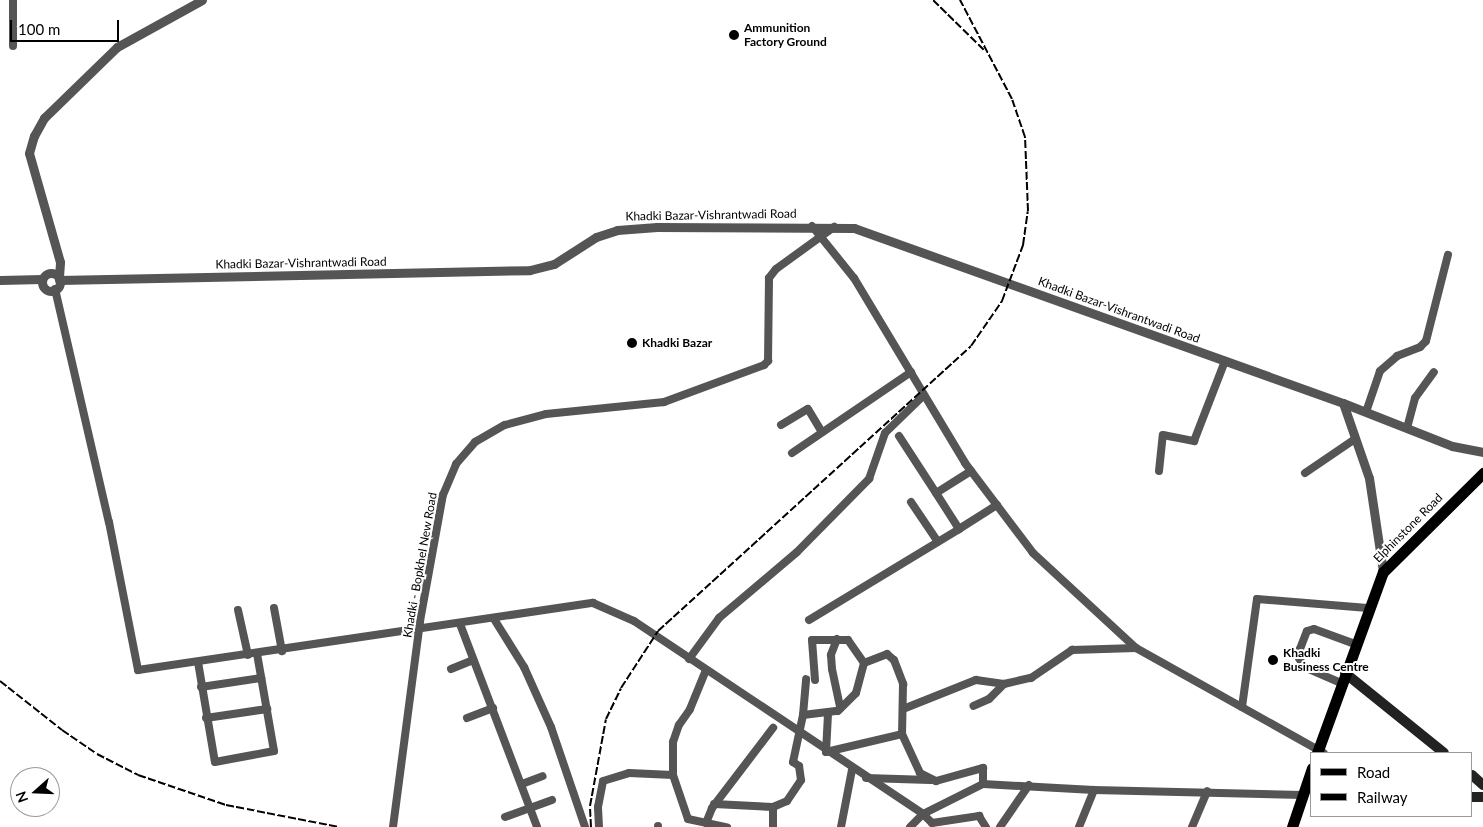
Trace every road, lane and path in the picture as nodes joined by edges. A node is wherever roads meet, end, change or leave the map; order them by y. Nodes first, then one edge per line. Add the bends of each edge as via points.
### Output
1 (13, 0) edge
2 (202, 0) edge
3 (13, 46) dead end
4 (812, 226) junction
5 (834, 227) junction
6 (822, 239) junction
7 (1448, 255) dead end
8 (42, 279) junction
9 (59, 279) junction
10 (0, 280) edge
11 (55, 289) junction
12 (1225, 361) junction
13 (911, 372) junction
14 (1434, 372) dead end
15 (924, 395) junction
16 (1343, 403) junction
17 (1366, 412) junction
18 (781, 425) dead end
19 (1407, 428) junction
20 (822, 432) junction
21 (899, 436) dead end
22 (1355, 439) junction
23 (1483, 452) edge
24 (792, 453) dead end
25 (971, 471) junction
26 (1159, 471) dead end
27 (1304, 473) dead end
28 (1483, 473) edge
29 (936, 493) junction
30 (911, 502) dead end
31 (997, 505) junction
32 (959, 529) junction
33 (938, 542) junction
34 (1383, 572) junction
35 (274, 608) dead end
36 (1368, 608) junction
37 (238, 610) dead end
38 (494, 619) junction
39 (809, 620) dead end
40 (460, 624) junction
41 (837, 639) junction
42 (1354, 644) junction
43 (1136, 648) junction
44 (282, 651) junction
45 (257, 654) junction
46 (248, 655) junction
47 (689, 659) junction
48 (473, 660) junction
49 (198, 662) junction
50 (864, 663) junction
51 (451, 668) dead end
52 (706, 670) junction
53 (262, 678) junction
54 (1343, 678) junction
55 (806, 679) dead end
56 (815, 680) dead end
57 (1004, 684) junction
58 (201, 687) junction
59 (973, 706) dead end
60 (1242, 707) junction
61 (493, 708) junction
62 (840, 708) junction
63 (267, 709) junction
64 (903, 709) junction
65 (828, 714) junction
66 (803, 715) junction
67 (206, 718) junction
68 (467, 718) dead end
69 (773, 728) dead end
70 (799, 733) junction
71 (902, 734) junction
72 (826, 752) junction
73 (1320, 752) edge
74 (1443, 752) edge
75 (852, 770) junction
76 (673, 775) junction
77 (543, 776) dead end
78 (866, 778) junction
79 (1310, 779) edge
80 (932, 780) junction
81 (522, 784) junction
82 (983, 784) junction
83 (1029, 784) junction
84 (1094, 790) junction
85 (1207, 792) junction
86 (1307, 795) edge
87 (552, 800) dead end
88 (714, 804) junction
89 (774, 807) junction
90 (530, 808) junction
91 (923, 814) junction
92 (505, 817) dead end
93 (706, 823) junction
94 (394, 827) edge
95 (537, 827) edge
96 (585, 827) edge
97 (600, 827) edge
98 (727, 827) edge
99 (773, 827) edge
100 (841, 827) edge
101 (910, 827) edge
102 (986, 827) edge
103 (1000, 827) edge
104 (1079, 827) edge
105 (1192, 827) edge
106 (1292, 827) edge

1 - 3 street
2 - 9 street via 117,47 44,118 34,136 29,153 60,262
4 - 5 street, Khadki Bazar-Vishrantwadi Road
4 - 6 street
4 - 9 street, Khadki Bazar-Vishrantwadi Road via 616,230 596,238 554,264 530,270
5 - 6 street
5 - 12 street, Khadki Bazar-Vishrantwadi Road via 873,233
6 - 13 street via 854,278
6 - 94 street, Khadki - Bopkhel New Road via 776,269 769,278 768,361 764,365 664,402 528,417 490,431 475,442 456,464 448,480 428,581
7 - 17 street via 1426,341 1420,347 1397,356 1380,371
8 - 9 street, Khadki Bazar-Vishrantwadi Road via 49,272
8 - 10 street
8 - 11 street via 45,289
9 - 11 street
11 - 49 street via 109,522 138,670
12 - 16 street, Khadki Bazar-Vishrantwadi Road
12 - 26 street via 1194,441 1163,435
13 - 15 street
13 - 20 street
14 - 19 street via 1415,398
15 - 25 street
15 - 47 street via 885,433 869,479 798,552 726,611 705,634
16 - 17 street, Khadki Bazar-Vishrantwadi Road
16 - 22 street
17 - 19 street, Khadki Bazar-Vishrantwadi Road
18 - 20 street via 808,409
19 - 23 street, Khadki Bazar-Vishrantwadi Road via 1452,446
20 - 24 street
21 - 29 street
22 - 27 street
22 - 34 street via 1369,478
25 - 29 street
25 - 31 street
28 - 34 main road, Elphinstone Road
29 - 32 street
30 - 33 street
31 - 32 street
31 - 43 street via 1033,553
32 - 33 street
33 - 39 street
34 - 36 main road, Elphinstone Road
35 - 44 street
36 - 42 main road, Elphinstone Road
36 - 60 street via 1257,599
37 - 46 street
38 - 40 street
38 - 47 street via 593,604 634,622
38 - 96 street via 524,667 551,727
40 - 44 street
40 - 48 street
41 - 50 street via 848,640
41 - 56 street via 812,640
41 - 62 street via 832,669
42 - 54 main road, Elphinstone Road
42 - 54 street via 1314,629 1307,631 1300,649 1299,658 1304,667
43 - 57 street via 1072,650 1031,678
43 - 60 street
44 - 45 street
45 - 46 street
45 - 53 street
46 - 49 street
47 - 52 street
48 - 51 street
48 - 61 street
49 - 58 street
50 - 62 street via 856,693
50 - 64 street via 883,654 891,656 904,684
52 - 70 street
52 - 76 street via 673,742
53 - 58 street
53 - 63 street
54 - 73 main road, Elphinstone Road
54 - 74 main road
55 - 66 street
57 - 59 street via 989,699
57 - 64 street via 976,680
58 - 67 street
60 - 73 street
61 - 68 street
61 - 81 street
62 - 65 street
63 - 67 street
63 - 67 street via 274,751 215,762
64 - 71 street
65 - 66 street
65 - 72 street
66 - 70 street
69 - 88 street
70 - 72 street
70 - 89 street via 793,762 799,766 800,780 787,801
71 - 72 street
71 - 80 street via 920,774
72 - 75 street
75 - 78 street
75 - 100 street
76 - 93 street via 688,819
76 - 97 street via 629,773 603,781 598,807
77 - 81 street
78 - 80 street
78 - 91 street
79 - 86 main road
80 - 82 street via 983,768
81 - 90 street
82 - 83 street
82 - 91 street
83 - 84 street
83 - 103 street
84 - 85 street
84 - 104 street
85 - 86 street
85 - 105 street
86 - 106 main road
87 - 90 street
88 - 89 street
88 - 93 street
89 - 99 street
90 - 92 street
90 - 95 street
91 - 101 street
91 - 102 street via 932,823 980,816
93 - 98 street

